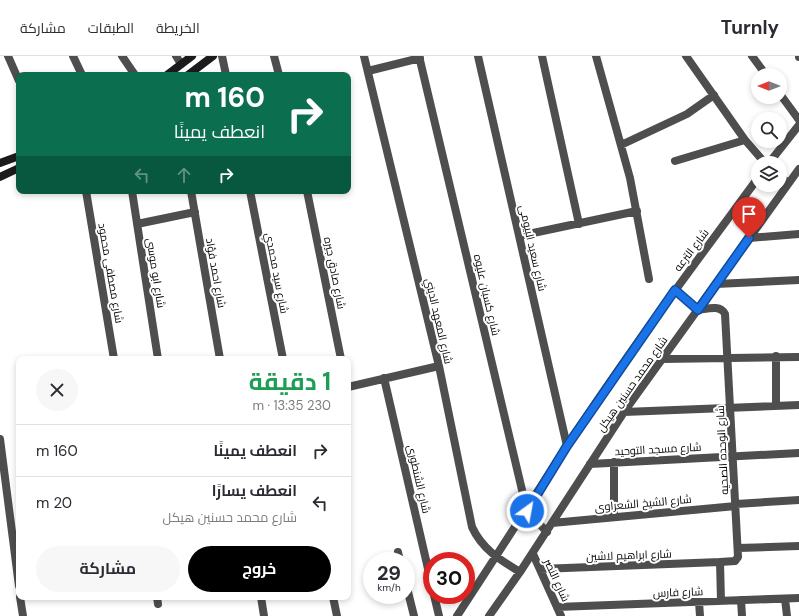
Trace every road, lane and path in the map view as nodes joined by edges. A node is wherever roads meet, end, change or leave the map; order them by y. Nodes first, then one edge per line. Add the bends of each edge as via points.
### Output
1 (6, 56) edge
2 (72, 56) edge
3 (122, 56) edge
4 (176, 56) edge
5 (192, 56) edge
6 (213, 56) edge
7 (222, 56) edge
8 (274, 56) edge
9 (364, 56) edge
10 (478, 56) edge
11 (542, 56) edge
12 (596, 56) edge
13 (686, 56) edge
14 (752, 56) edge
15 (419, 57) edge
16 (0, 58) edge
17 (182, 64) junction
18 (761, 68) edge
19 (368, 71) junction
20 (80, 72) edge
21 (133, 72) edge
22 (171, 72) edge
23 (192, 72) edge
24 (225, 72) edge
25 (278, 72) edge
26 (16, 75) edge
27 (714, 95) junction
28 (787, 104) edge
29 (799, 120) edge
30 (799, 125) edge
31 (746, 140) junction
32 (622, 146) junction
33 (759, 156) edge
34 (775, 156) edge
35 (16, 157) edge
36 (675, 161) dead end
37 (0, 163) edge
38 (16, 169) edge
39 (799, 169) edge
40 (0, 176) edge
41 (788, 183) joint
42 (751, 187) edge
43 (86, 194) edge
44 (132, 194) edge
45 (192, 194) edge
46 (251, 194) edge
47 (308, 194) edge
48 (637, 211) junction
49 (195, 212) junction
50 (137, 224) junction
51 (578, 224) junction
52 (799, 234) edge
53 (519, 236) junction
54 (749, 238) junction
55 (649, 279) dead end
56 (799, 280) edge
57 (716, 284) junction
58 (675, 290) junction
59 (698, 310) junction
60 (114, 356) edge
61 (158, 356) edge
62 (219, 356) edge
63 (282, 356) edge
64 (340, 356) edge
65 (776, 356) junction
66 (799, 357) edge
67 (662, 359) junction
68 (728, 360) junction
69 (439, 366) junction
70 (384, 378) junction
71 (351, 386) edge
72 (799, 405) edge
73 (776, 406) junction
74 (732, 407) junction
75 (624, 412) junction
76 (0, 439) edge
77 (567, 446) junction
78 (799, 453) edge
79 (733, 456) junction
80 (614, 462) junction
81 (590, 464) junction
82 (3, 482) edge
83 (799, 500) edge
84 (736, 505) junction
85 (527, 511) junction
86 (614, 517) junction
87 (552, 523) junction
88 (546, 532) junction
89 (799, 546) edge
90 (738, 548) junction
91 (424, 552) edge
92 (532, 554) junction
93 (496, 558) junction
94 (720, 562) junction
95 (16, 566) edge
96 (540, 570) junction
97 (520, 572) junction
98 (785, 598) junction
99 (799, 598) edge
100 (20, 600) edge
101 (261, 600) edge
102 (334, 600) edge
103 (741, 600) junction
104 (721, 601) junction
105 (699, 602) junction
106 (411, 604) edge
107 (436, 604) edge
108 (557, 607) junction
109 (23, 616) edge
110 (264, 616) edge
111 (337, 616) edge
112 (414, 616) edge
113 (439, 616) edge
114 (456, 616) edge
115 (489, 616) edge
116 (561, 616) edge
117 (700, 616) edge
118 (742, 616) edge
119 (787, 616) edge

1 - 16 street
1 - 26 street
2 - 20 street
3 - 21 street
4 - 17 street
5 - 17 main road
6 - 23 main road
7 - 24 street
8 - 25 street
9 - 19 street, شارع المعهد الديني
10 - 53 street, شارع سعيد البيومى
11 - 51 street
12 - 32 street
13 - 27 street
14 - 18 street
15 - 19 street
15 - 85 street, شارع كسبان عليوه
17 - 22 main road
19 - 69 street, شارع المعهد الديني
27 - 31 street
27 - 32 street via 686,114
28 - 29 street
30 - 34 street
31 - 33 street
31 - 36 street
32 - 48 street
35 - 37 main road
38 - 40 main road
39 - 41 street, شارع محمد حسنين هيكل
41 - 54 street, شارع محمد حسنين هيكل
42 - 58 street, شارع الترعه
43 - 60 street, شارع مصطفى محمود
44 - 50 street, شارع ابو موسى
45 - 49 street, شارع احمد فؤاد
46 - 63 street, شارع سيد محمدي
47 - 64 street, شارع صادق جيره
48 - 51 street
48 - 55 street
49 - 50 street
49 - 62 street, شارع احمد فؤاد
50 - 61 street, شارع ابو موسى
51 - 53 street
52 - 54 street
53 - 77 street, شارع سعيد البيومى
54 - 57 street, شارع محمد حسنين هيكل
56 - 57 street
57 - 59 street, شارع محمد حسنين هيكل
58 - 59 street
58 - 77 street, شارع الترعه
59 - 67 street, شارع محمد حسنين هيكل
59 - 68 street, شارع الوحده الصحيه via 718,308 724,312
65 - 66 street
65 - 68 street
65 - 73 street
67 - 68 street
67 - 75 street, شارع محمد حسنين هيكل
68 - 74 street, شارع الوحده الصحيه
69 - 70 street
69 - 93 street, شارع المعهد الديني via 472,527 481,544
70 - 71 street
70 - 91 street, شارع الشنطورى
72 - 73 street
73 - 74 street
74 - 75 street
74 - 79 street, شارع الوحده الصحيه
75 - 81 street, شارع محمد حسنين هيكل
76 - 82 street
77 - 85 street, شارع الترعه
78 - 79 street, شارع مسجد التوحيد
79 - 80 street, شارع مسجد التوحيد
79 - 84 street, شارع الوحده الصحيه
80 - 81 street, شارع مسجد التوحيد
80 - 86 street
81 - 87 street, شارع محمد حسنين هيكل
82 - 95 street
83 - 84 street, شارع الشيخ الشعراوى
84 - 86 street, شارع الشيخ الشعراوى
84 - 90 street, شارع الوحده الصحيه
85 - 88 street, شارع كسبان عليوه
85 - 93 street, شارع الترعه
86 - 87 street, شارع الشيخ الشعراوى
87 - 88 street, شارع محمد حسنين هيكل
88 - 92 street, شارع محمد حسنين هيكل
89 - 90 street
90 - 94 street via 737,560
92 - 96 street, شارع النصر
92 - 97 street, شارع محمد حسنين هيكل
93 - 97 street, شارع المعهد الديني
93 - 114 street, شارع الترعه
94 - 96 street, شارع ابراهيم لاشين
94 - 104 street
96 - 108 street, شارع النصر
97 - 115 street, شارع محمد حسنين هيكل
98 - 99 street, شارع فارس
98 - 103 street, شارع فارس
98 - 119 street
100 - 109 street
101 - 110 street
102 - 111 street
103 - 104 street, شارع فارس
103 - 118 street
104 - 105 street, شارع فارس
105 - 108 street, شارع فارس
105 - 117 street
106 - 112 street
107 - 113 street
108 - 116 street, شارع النصر

